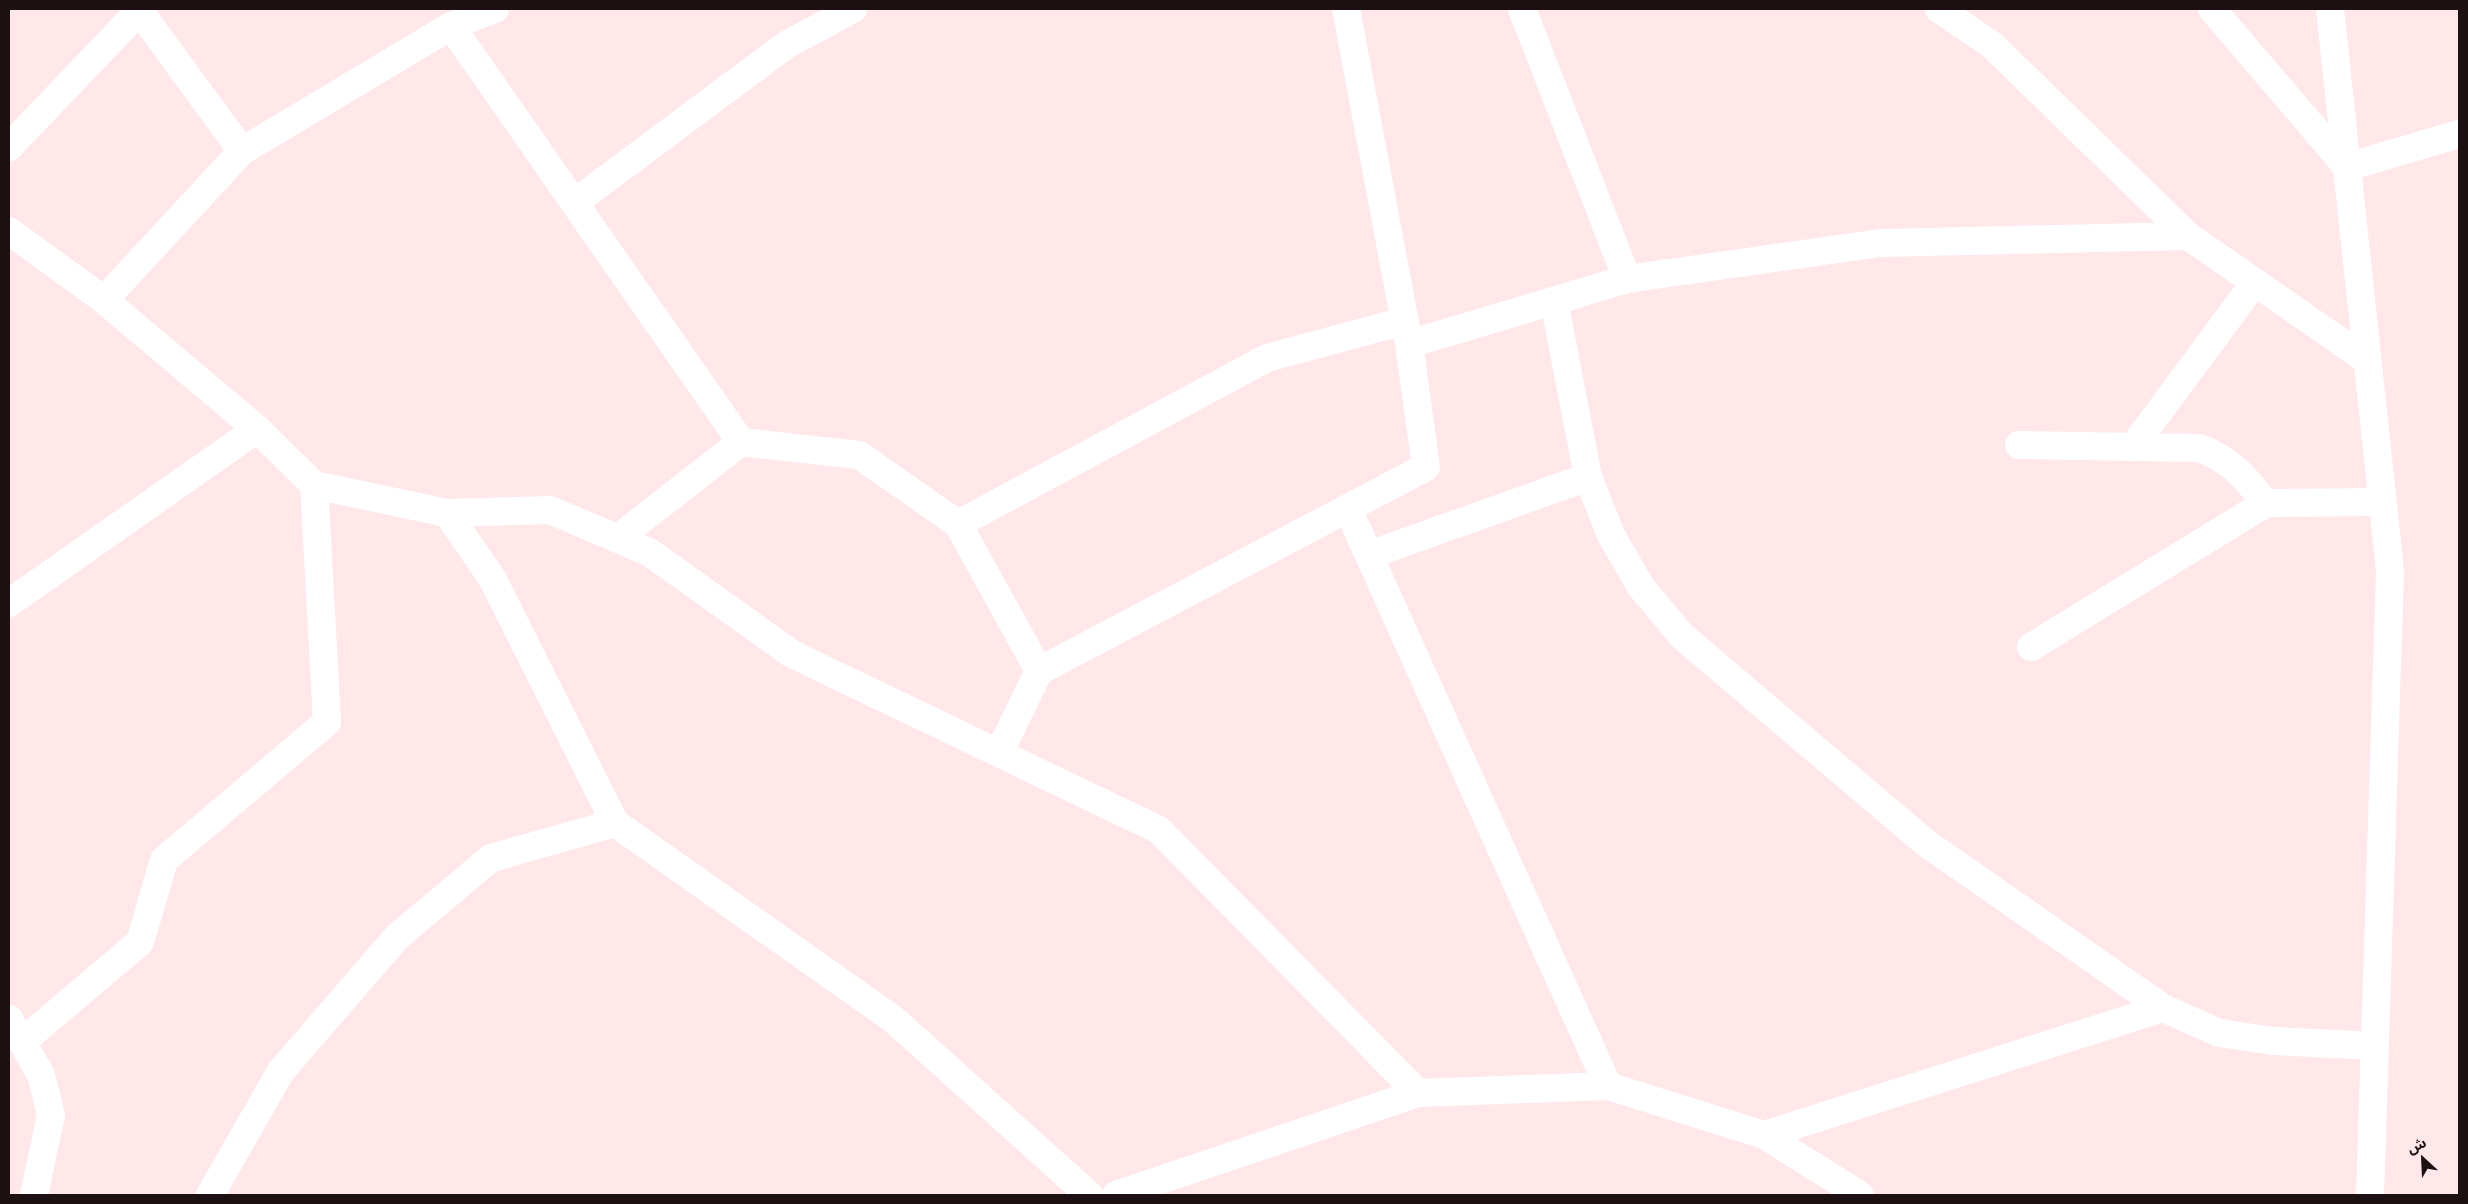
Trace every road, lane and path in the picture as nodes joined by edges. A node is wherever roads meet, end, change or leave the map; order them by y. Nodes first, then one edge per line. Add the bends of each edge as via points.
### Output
1 (853, 9) edge
2 (1346, 9) edge
3 (1522, 9) edge
4 (1939, 9) edge
5 (2212, 9) edge
6 (2330, 9) edge
7 (138, 10) edge
8 (490, 10) edge
9 (451, 26) junction
10 (2459, 134) edge
11 (9, 147) edge
12 (242, 151) junction
13 (2347, 167) junction
14 (574, 203) junction
15 (9, 232) edge
16 (2188, 236) junction
17 (1627, 279) junction
18 (2255, 282) junction
19 (104, 300) junction
20 (1554, 301) junction
21 (1407, 333) junction
22 (2368, 360) junction
23 (258, 429) junction
24 (741, 442) junction
25 (2020, 445) dead end
26 (2133, 447) junction
27 (1588, 477) junction
28 (314, 485) junction
29 (2382, 502) junction
30 (2266, 503) junction
31 (1348, 509) junction
32 (447, 513) junction
33 (958, 524) junction
34 (618, 538) junction
35 (1369, 555) junction
36 (9, 604) edge
37 (2031, 647) dead end
38 (1039, 671) junction
39 (999, 753) junction
40 (615, 823) junction
41 (2163, 1008) junction
42 (15, 1031) edge
43 (2374, 1046) junction
44 (1608, 1086) junction
45 (1418, 1093) junction
46 (1764, 1135) junction
47 (34, 1195) edge
48 (210, 1195) edge
49 (1089, 1195) edge
50 (1116, 1195) edge
51 (1860, 1195) edge
52 (2370, 1195) edge

1 - 14 street via 786,45
2 - 21 street
3 - 17 street
4 - 16 street via 1992,45
5 - 13 street
6 - 13 street
7 - 11 street
7 - 12 street
8 - 9 street
9 - 12 street
9 - 14 street
10 - 13 street
12 - 19 street
13 - 22 street
14 - 24 street
15 - 19 street
16 - 17 street via 1880,243
16 - 18 street
17 - 20 street
18 - 22 street
18 - 26 street
19 - 23 street
20 - 21 street
20 - 27 street
21 - 31 street via 1426,467
21 - 33 street via 1267,358
22 - 29 street
23 - 28 street
23 - 36 street
24 - 33 street via 859,455
24 - 34 street
25 - 26 street
26 - 30 street via 2199,448 2219,455 2237,468
27 - 35 street
27 - 41 street via 1611,535 1641,587 1682,636 1926,844
28 - 32 street
28 - 42 street via 327,722 164,860 140,942
29 - 30 street
29 - 43 street via 2390,571
30 - 37 street
31 - 35 street
31 - 38 street
32 - 34 street via 550,510
32 - 40 street via 492,578
33 - 38 street
34 - 39 street via 649,552 792,654
35 - 44 street
38 - 39 street
39 - 45 street via 1159,830
40 - 48 street via 491,858 398,937 281,1071
40 - 49 street via 893,1019
41 - 43 street via 2219,1033 2274,1041
41 - 46 street
42 - 47 street via 41,1076 51,1116
43 - 52 street
44 - 45 street
44 - 46 street
45 - 50 street
46 - 51 street

